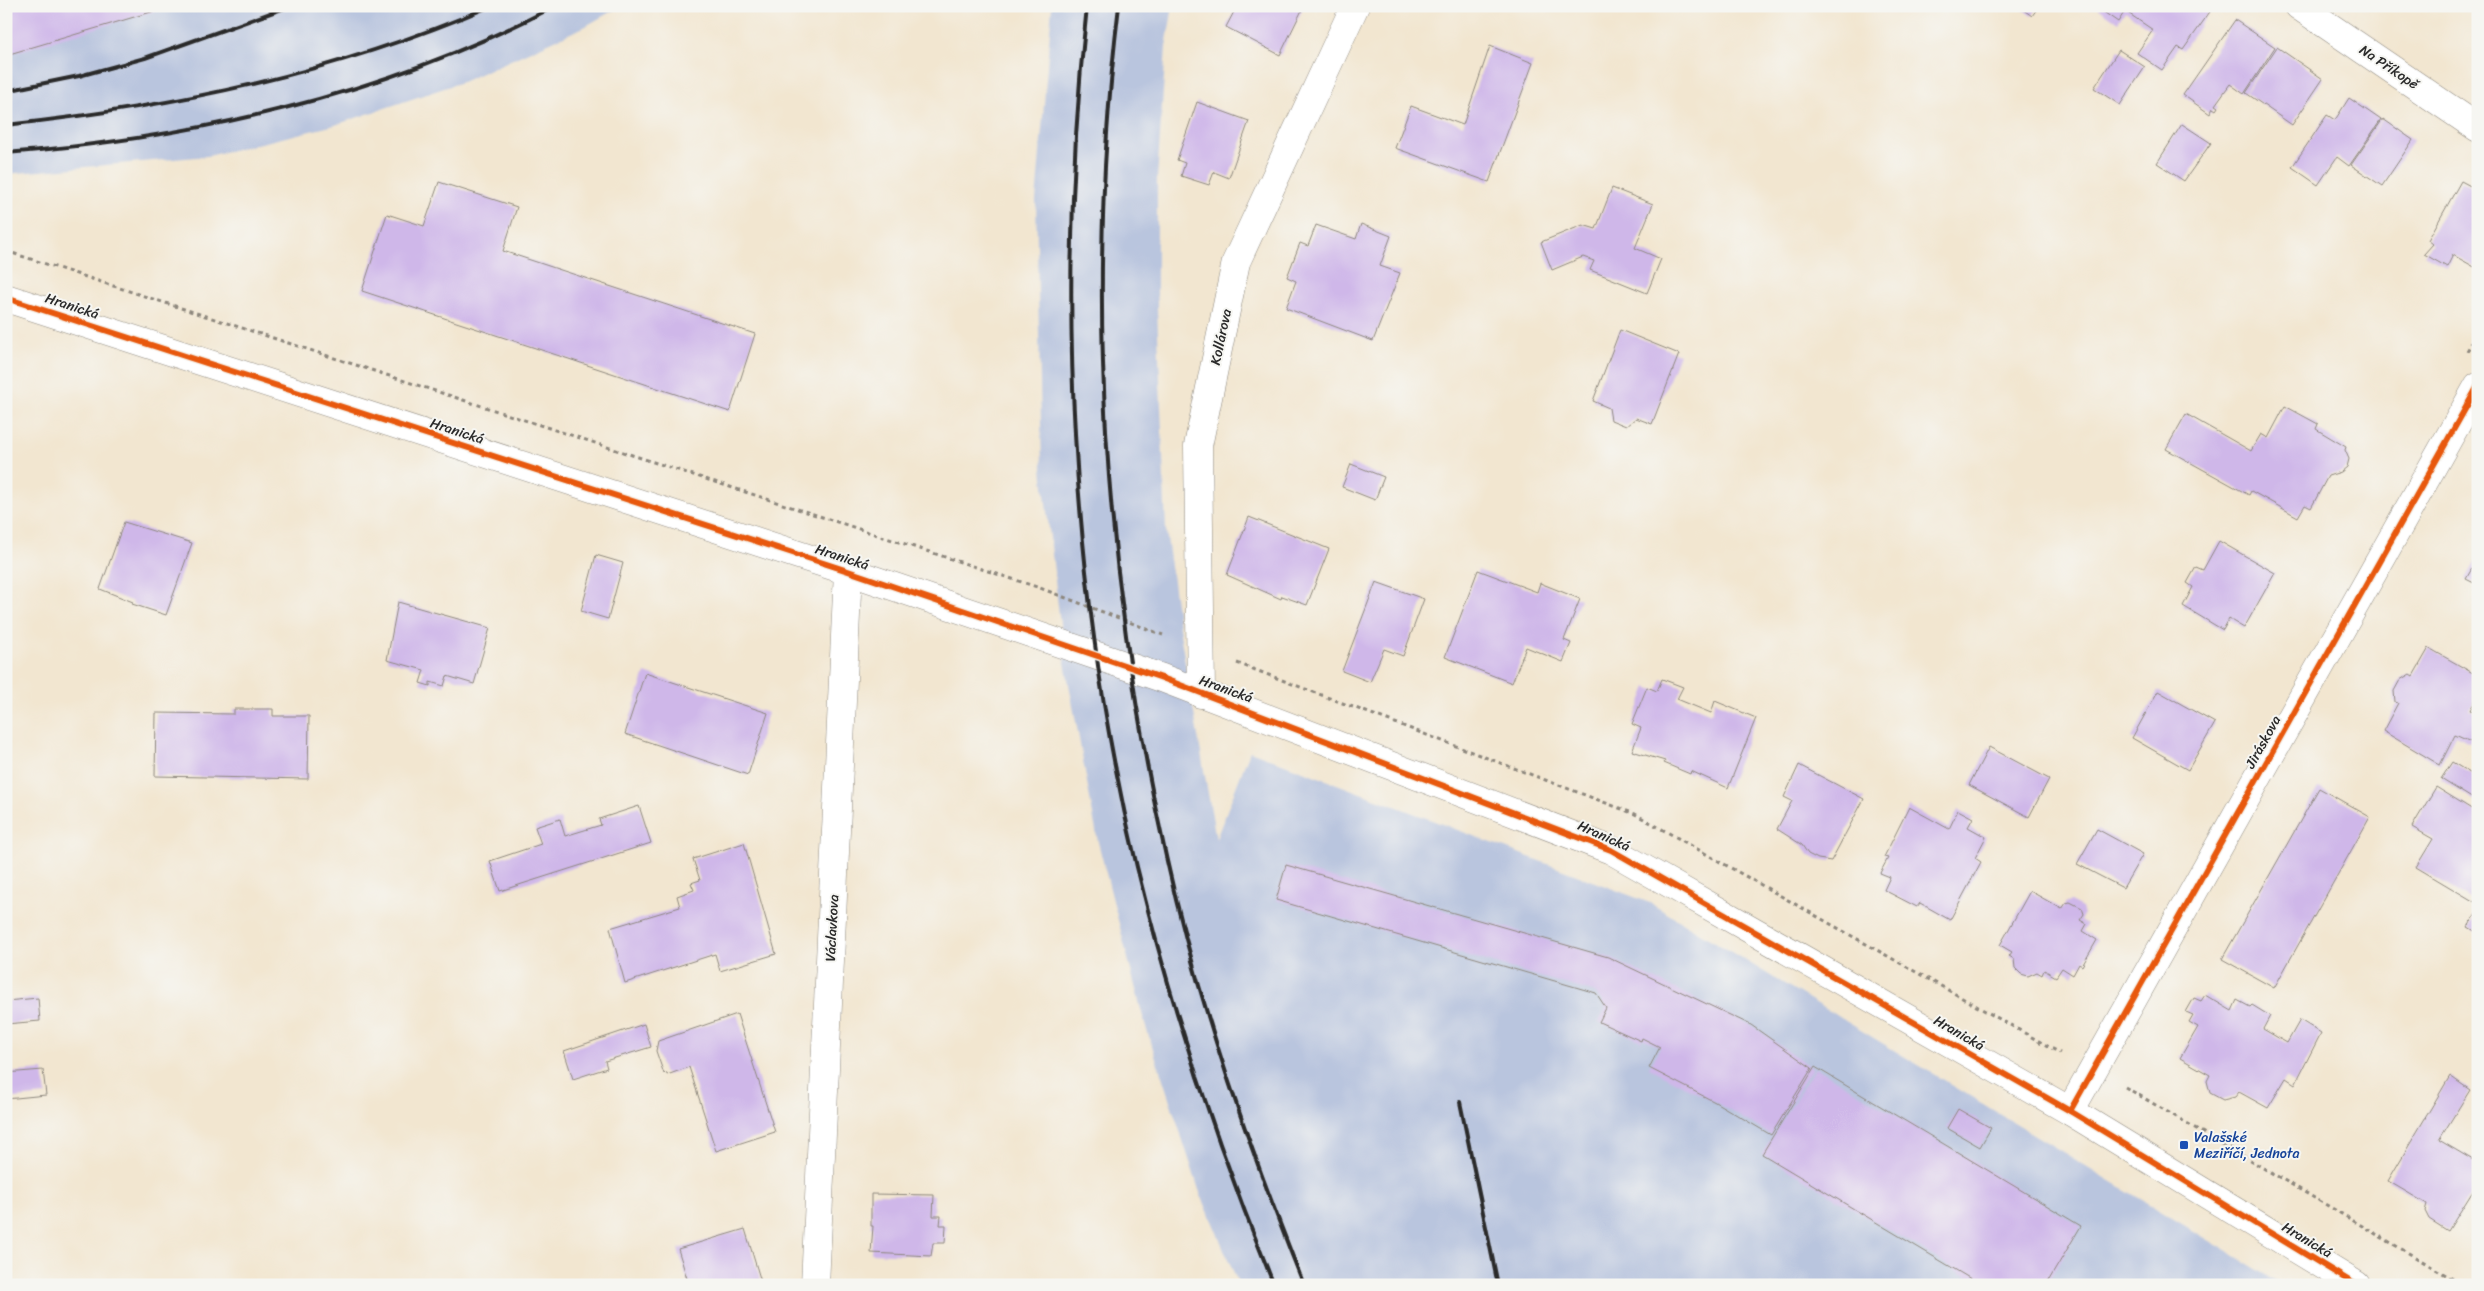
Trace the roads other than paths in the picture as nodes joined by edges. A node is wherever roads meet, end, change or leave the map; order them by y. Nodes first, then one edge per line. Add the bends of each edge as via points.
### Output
1 (1355, 6) edge
2 (2299, 6) edge
3 (2478, 128) edge
4 (6, 298) edge
5 (2478, 386) edge
6 (848, 572) junction
7 (1201, 694) junction
8 (2070, 1110) junction
9 (816, 1285) edge
10 (2356, 1285) edge

1 - 7 street, Kollárova via 1236,262 1198,446
2 - 3 street, Na Příkopě
4 - 6 street, Hranická
5 - 8 street, Jiráskova
6 - 7 street, Hranická
6 - 9 street, Václavkova
7 - 8 street, Hranická via 1611,850
8 - 10 street, Hranická

